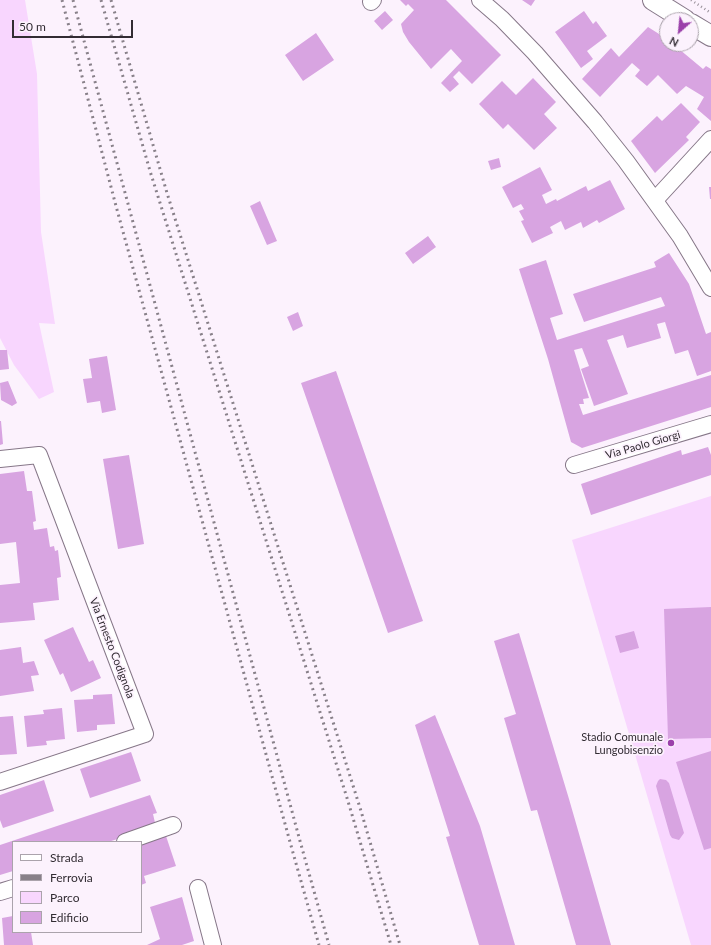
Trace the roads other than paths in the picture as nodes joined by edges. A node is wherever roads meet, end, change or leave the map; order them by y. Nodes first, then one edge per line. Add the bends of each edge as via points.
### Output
1 (480, 0) edge
2 (653, 0) edge
3 (672, 12) edge
4 (699, 29) edge
5 (711, 36) edge
6 (711, 139) edge
7 (655, 200) junction
8 (711, 288) edge
9 (711, 424) edge
10 (0, 459) edge
11 (574, 465) dead end
12 (0, 782) edge
13 (173, 825) dead end
14 (128, 841) edge
15 (12, 888) edge
16 (198, 888) dead end
17 (0, 892) edge
18 (213, 945) edge

1 - 7 street via 502,19 566,87
2 - 3 street
4 - 5 street
6 - 7 street
7 - 8 street
9 - 11 street, Via Paolo Giorgi
10 - 12 street, Via Ernesto Codignola via 39,455 145,734
13 - 14 street
15 - 17 street
16 - 18 street

